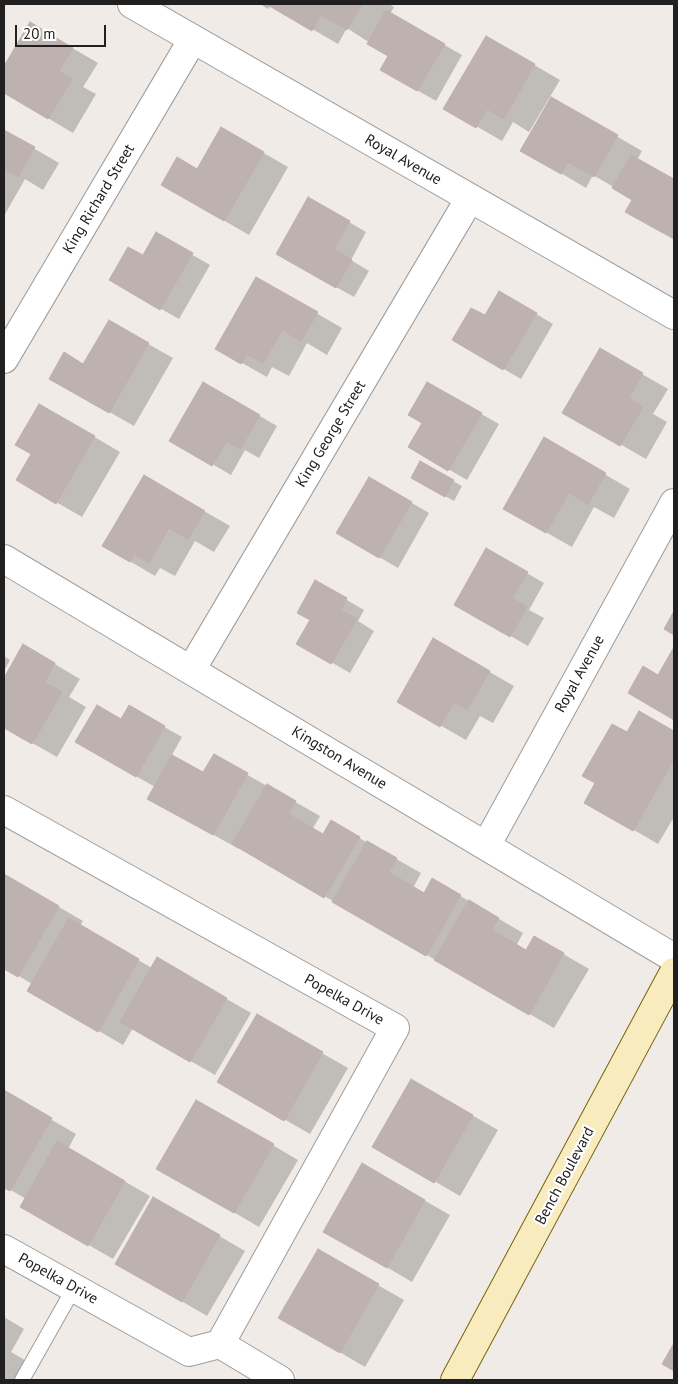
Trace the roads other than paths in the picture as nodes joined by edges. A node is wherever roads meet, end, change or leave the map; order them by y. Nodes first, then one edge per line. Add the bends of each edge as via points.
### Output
1 (132, 4) edge
2 (194, 39) junction
3 (470, 198) junction
4 (674, 315) edge
5 (4, 359) edge
6 (674, 503) edge
7 (4, 559) edge
8 (191, 670) junction
9 (4, 810) edge
10 (486, 846) junction
11 (674, 958) edge
12 (674, 972) edge
13 (4, 1249) edge
14 (74, 1288) junction
15 (220, 1344) junction
16 (22, 1380) edge
17 (280, 1380) edge
18 (455, 1380) edge

1 - 2 street, Royal Avenue
2 - 3 street, Royal Avenue
2 - 5 street, King Richard Street
3 - 4 street, Royal Avenue
3 - 8 street, King George Street
6 - 10 street, Royal Avenue
7 - 8 street, Kingston Avenue
8 - 10 street, Kingston Avenue
9 - 15 street, Popelka Drive via 395,1028
10 - 11 street, Kingston Avenue
12 - 18 main road, Bench Boulevard
13 - 14 street, Popelka Drive
14 - 15 street, Popelka Drive via 189,1352
14 - 16 lane
15 - 17 street

